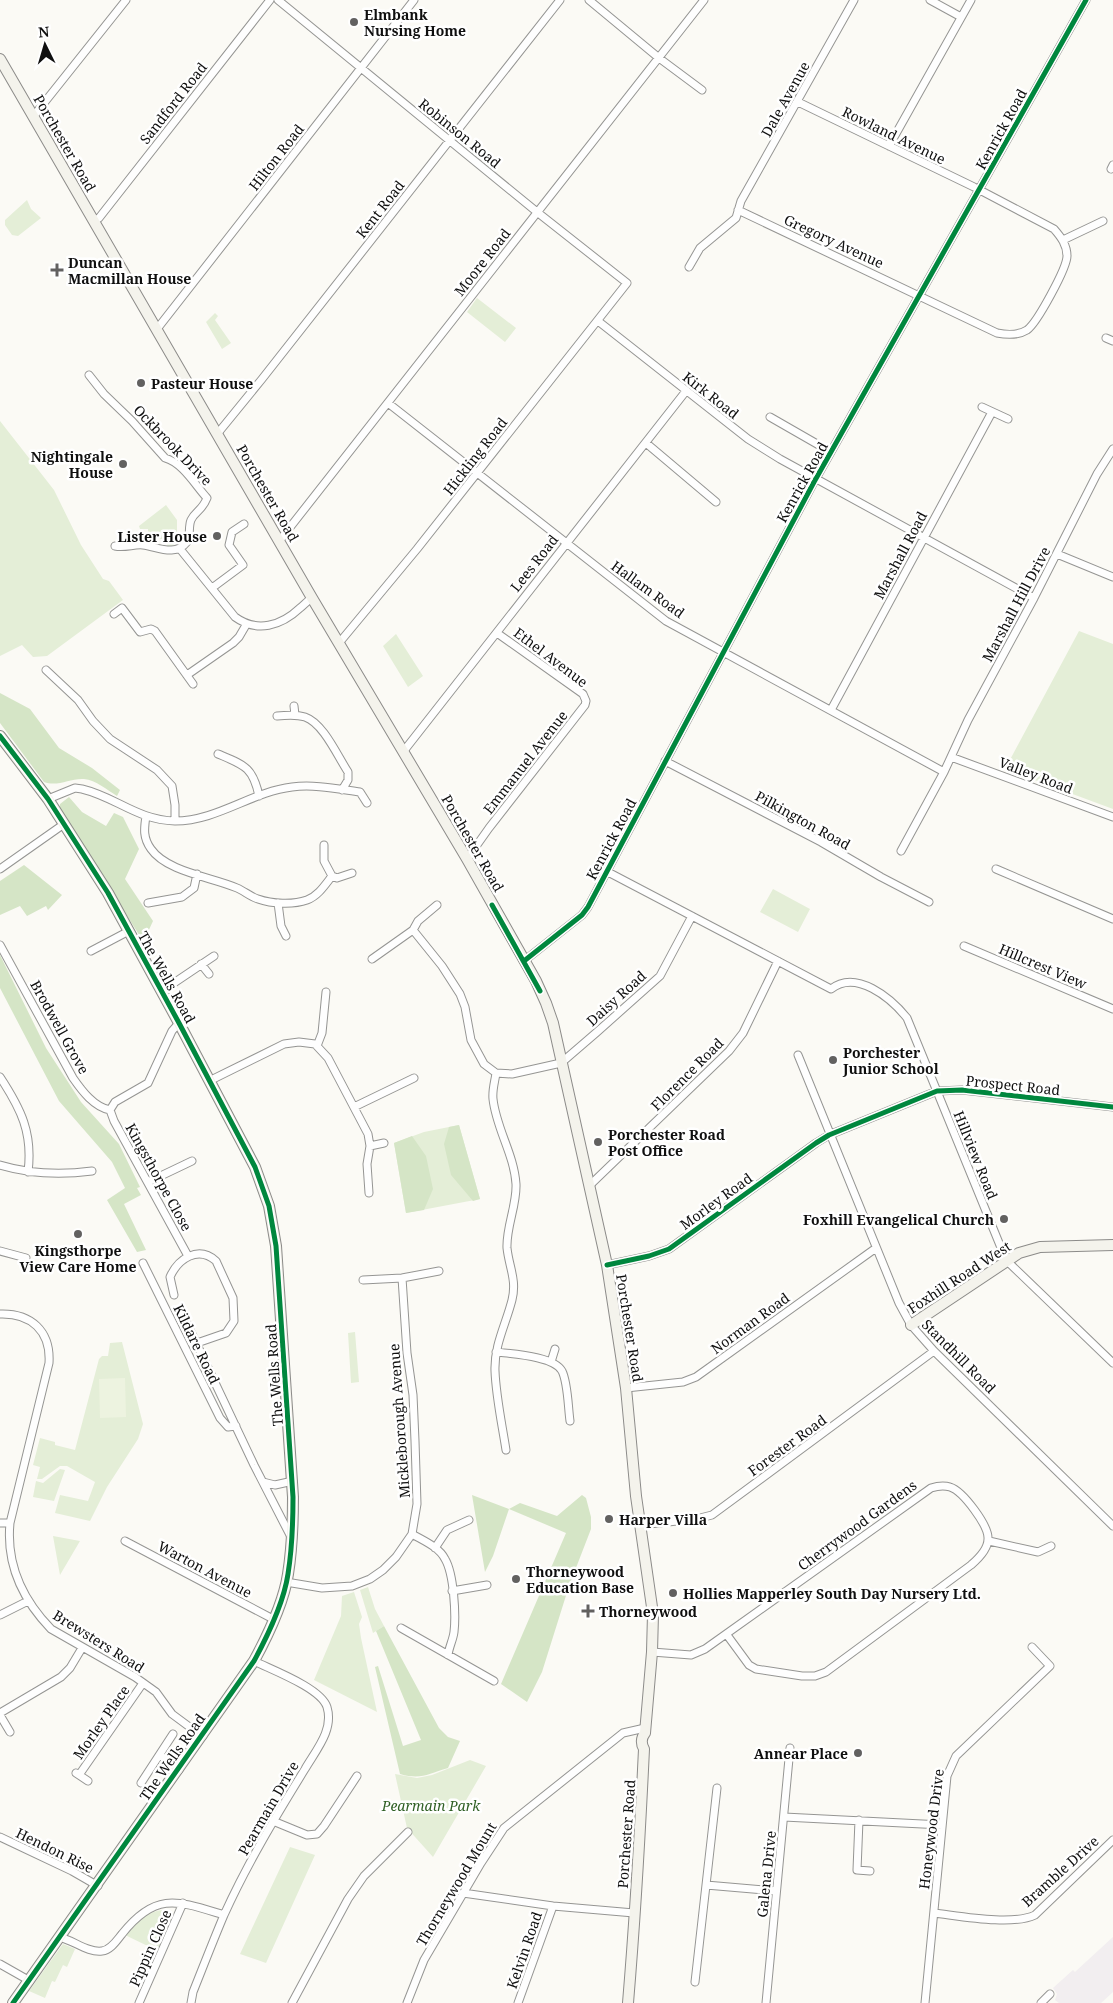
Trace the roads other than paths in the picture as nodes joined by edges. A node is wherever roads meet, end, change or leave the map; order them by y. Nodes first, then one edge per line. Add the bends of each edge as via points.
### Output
1 (126, 0) edge
2 (270, 0) edge
3 (278, 0) edge
4 (414, 0) edge
5 (560, 0) edge
6 (589, 0) edge
7 (704, 0) edge
8 (854, 0) edge
9 (930, 0) edge
10 (971, 0) edge
11 (1086, 0) edge
12 (961, 17) junction
13 (659, 58) junction
14 (0, 59) edge
15 (361, 67) junction
16 (702, 90) dead end
17 (798, 102) junction
18 (34, 118) junction
19 (450, 140) junction
20 (890, 146) junction
21 (980, 190) junction
22 (738, 210) junction
23 (537, 212) junction
24 (94, 220) junction
25 (1103, 221) dead end
26 (1063, 240) junction
27 (689, 267) dead end
28 (627, 283) joint
29 (919, 296) junction
30 (598, 321) junction
31 (157, 329) junction
32 (90, 375) dead end
33 (686, 391) junction
34 (388, 403) junction
35 (982, 407) dead end
36 (992, 412) junction
37 (770, 417) dead end
38 (1008, 419) dead end
39 (218, 433) junction
40 (646, 443) junction
41 (1113, 449) edge
42 (831, 452) junction
43 (477, 473) junction
44 (816, 479) junction
45 (716, 502) dead end
46 (244, 524) dead end
47 (924, 537) junction
48 (280, 540) junction
49 (566, 543) junction
50 (116, 546) dead end
51 (180, 549) junction
52 (1057, 554) junction
53 (1113, 576) edge
54 (212, 588) junction
55 (312, 598) junction
56 (1034, 598) junction
57 (114, 614) dead end
58 (246, 625) junction
59 (497, 633) junction
60 (339, 643) junction
61 (723, 652) junction
62 (46, 670) dead end
63 (187, 676) junction
64 (193, 684) dead end
65 (585, 705) joint
66 (294, 706) dead end
67 (831, 710) junction
68 (295, 715) junction
69 (277, 716) dead end
70 (0, 736) edge
71 (403, 752) junction
72 (218, 754) dead end
73 (951, 756) junction
74 (665, 761) junction
75 (944, 772) junction
76 (342, 790) junction
77 (259, 796) junction
78 (48, 799) junction
79 (366, 803) dead end
80 (146, 816) junction
81 (1113, 817) edge
82 (175, 821) junction
83 (64, 824) junction
84 (324, 845) dead end
85 (901, 851) dead end
86 (467, 859) junction
87 (0, 869) edge
88 (996, 869) dead end
89 (606, 871) junction
90 (352, 873) dead end
91 (197, 874) junction
92 (332, 876) junction
93 (929, 902) dead end
94 (148, 903) dead end
95 (278, 903) junction
96 (437, 905) dead end
97 (692, 916) junction
98 (1113, 919) edge
99 (413, 930) junction
100 (129, 931) junction
101 (286, 936) dead end
102 (0, 945) edge
103 (964, 946) dead end
104 (91, 951) dead end
105 (214, 956) dead end
106 (372, 959) dead end
107 (524, 961) junction
108 (778, 961) junction
109 (202, 964) junction
110 (209, 974) dead end
111 (162, 992) junction
112 (326, 992) dead end
113 (1113, 1009) edge
114 (179, 1023) junction
115 (317, 1046) junction
116 (798, 1055) dead end
117 (561, 1062) junction
118 (496, 1073) junction
119 (0, 1077) edge
120 (414, 1078) dead end
121 (209, 1081) junction
122 (937, 1091) junction
123 (354, 1107) junction
124 (1113, 1107) edge
125 (110, 1110) junction
126 (829, 1135) junction
127 (384, 1143) dead end
128 (370, 1146) junction
129 (192, 1160) dead end
130 (0, 1165) edge
131 (92, 1170) dead end
132 (28, 1172) junction
133 (148, 1182) junction
134 (589, 1186) junction
135 (369, 1192) dead end
136 (1113, 1245) edge
137 (876, 1248) junction
138 (0, 1251) edge
139 (188, 1256) junction
140 (26, 1258) dead end
141 (1006, 1260) junction
142 (143, 1263) dead end
143 (607, 1265) junction
144 (439, 1271) dead end
145 (402, 1278) junction
146 (363, 1280) dead end
147 (174, 1295) dead end
148 (182, 1313) dead end
149 (0, 1314) edge
150 (910, 1325) junction
151 (197, 1344) junction
152 (554, 1349) dead end
153 (934, 1351) junction
154 (496, 1352) junction
155 (551, 1362) junction
156 (1113, 1364) edge
157 (626, 1388) junction
158 (570, 1421) dead end
159 (236, 1426) junction
160 (506, 1450) dead end
161 (293, 1481) junction
162 (263, 1482) junction
163 (469, 1520) dead end
164 (0, 1523) edge
165 (10, 1523) junction
166 (640, 1525) junction
167 (1113, 1526) edge
168 (412, 1534) junction
169 (292, 1538) junction
170 (125, 1541) dead end
171 (988, 1541) junction
172 (1051, 1546) dead end
173 (435, 1548) junction
174 (286, 1582) junction
175 (487, 1585) dead end
176 (452, 1591) junction
177 (28, 1601) junction
178 (0, 1616) edge
179 (274, 1619) junction
180 (401, 1628) dead end
181 (727, 1635) junction
182 (1032, 1647) dead end
183 (82, 1648) junction
184 (652, 1652) junction
185 (448, 1655) junction
186 (254, 1661) junction
187 (494, 1681) dead end
188 (143, 1683) junction
189 (0, 1714) edge
190 (645, 1730) junction
191 (10, 1732) dead end
192 (173, 1734) dead end
193 (203, 1736) junction
194 (790, 1748) dead end
195 (160, 1755) junction
196 (179, 1770) junction
197 (357, 1776) dead end
198 (88, 1781) dead end
199 (141, 1783) dead end
200 (717, 1788) dead end
201 (784, 1817) junction
202 (859, 1820) junction
203 (273, 1821) junction
204 (942, 1824) junction
205 (408, 1832) dead end
206 (0, 1837) edge
207 (1113, 1840) edge
208 (870, 1871) dead end
209 (706, 1885) junction
210 (98, 1886) junction
211 (776, 1891) junction
212 (463, 1893) junction
213 (183, 1903) junction
214 (553, 1906) junction
215 (934, 1914) junction
216 (224, 1915) junction
217 (634, 1917) junction
218 (59, 1937) junction
219 (0, 1964) edge
220 (30, 1981) junction
221 (695, 1982) dead end
222 (1050, 1994) dead end
223 (13, 2003) edge
224 (139, 2003) edge
225 (191, 2003) edge
226 (292, 2003) edge
227 (407, 2003) edge
228 (518, 2003) edge
229 (628, 2003) edge
230 (766, 2003) edge
231 (925, 2003) edge
232 (1041, 2003) edge

1 - 18 street
2 - 24 street, Sandford Road via 99,218
3 - 15 street, Robinson Road
4 - 15 street, Hilton Road
5 - 19 street, Kent Road
6 - 13 street
7 - 13 street, Moore Road
8 - 17 street, Dale Avenue
9 - 12 street
10 - 12 street
11 - 21 street, Kenrick Road
12 - 20 street
13 - 16 street
13 - 23 street, Moore Road
14 - 18 street, Porchester Road
15 - 19 street, Robinson Road
15 - 31 street, Hilton Road
17 - 20 street, Rowland Avenue
17 - 22 street, Dale Avenue
18 - 24 street, Porchester Road
19 - 23 street, Robinson Road
19 - 39 street, Kent Road
20 - 21 street, Rowland Avenue
21 - 26 street, Rowland Avenue via 1054,229
21 - 29 street, Kenrick Road
22 - 27 street, Dale Avenue via 731,224 700,248
22 - 29 street, Gregory Avenue
23 - 28 street, Robinson Road
23 - 34 street, Moore Road
24 - 31 street, Porchester Road
25 - 26 street
26 - 29 street, Gregory Avenue via 1066,262 1038,318 1021,333 997,333
28 - 30 street, Hickling Road
29 - 42 street, Kenrick Road
30 - 33 street, Kirk Road
30 - 43 street, Hickling Road
31 - 39 street, Porchester Road
32 - 51 street, Ockbrook Drive via 97,391 132,420 165,458 187,474 207,498 203,508 190,521 189,539
33 - 40 street, Lees Road
33 - 44 street, Kirk Road via 748,439
34 - 43 street, Hallam Road
34 - 48 street, Moore Road
35 - 36 street
36 - 38 street
36 - 47 street, Marshall Road
37 - 42 street, Kenrick Road
39 - 48 street, Porchester Road
40 - 45 street
40 - 49 street, Lees Road
41 - 52 street, Marshall Hill Drive
42 - 44 street, Kenrick Road
43 - 49 street, Hallam Road
43 - 60 street, Hickling Road
44 - 47 street, Kirk Road
44 - 61 street, Kenrick Road
46 - 54 street via 232,532 229,545 243,565
47 - 56 street, Kirk Road
47 - 67 street, Marshall Road
48 - 55 street, Porchester Road
49 - 59 street, Lees Road
49 - 61 street, Hallam Road via 666,621
50 - 51 street
51 - 54 street
52 - 53 street
52 - 56 street, Marshall Hill Drive
54 - 58 street via 235,617
55 - 58 street via 278,623
55 - 60 street, Porchester Road
56 - 73 street, Marshall Hill Drive
57 - 63 street via 122,608 140,632 154,631
58 - 63 street via 233,643
59 - 65 street, Ethel Avenue via 582,694
59 - 71 street, Lees Road
60 - 71 street, Porchester Road
61 - 67 street, Hallam Road
61 - 74 street, Kenrick Road
62 - 82 street via 78,700 110,738 157,770 172,786
63 - 64 street
65 - 86 street, Emmanuel Avenue
66 - 68 street
67 - 75 street, Hallam Road
68 - 69 street
68 - 76 street via 317,723 348,772 348,780
70 - 78 street, The Wells Road
71 - 86 street, Porchester Road
72 - 77 street via 248,769 256,780
73 - 75 street, Marshall Hill Drive
73 - 81 street, Valley Road
74 - 89 street, Kenrick Road
74 - 93 street, Pilkington Road
75 - 85 street, Marshall Hill Drive
76 - 77 street via 318,786 291,787
76 - 79 street via 360,792
77 - 82 street via 216,813
78 - 80 street via 74,788 82,789
78 - 83 street, The Wells Road
80 - 82 street
80 - 91 street via 144,838 151,850 166,862
83 - 87 street
83 - 100 street, The Wells Road
84 - 92 street via 324,861
86 - 107 street, Porchester Road
88 - 98 street
89 - 97 street, Hillview Road
89 - 107 street, Kenrick Road via 582,915
90 - 92 street via 337,878
91 - 94 street via 194,888 182,897
91 - 95 street via 238,888 258,899
92 - 95 street via 306,900
95 - 101 street via 281,926
96 - 99 street via 418,921
97 - 108 street, Hillview Road
97 - 117 street, Daisy Road via 660,976
99 - 106 street
99 - 118 street via 460,994 476,1052
100 - 104 street
100 - 111 street, The Wells Road
102 - 125 street, Brodwell Grove via 73,1078 98,1105
103 - 113 street, Hillcrest View
105 - 109 street
107 - 117 street, Porchester Road via 551,1017
108 - 122 street, Hillview Road via 831,989 838,984 854,982 890,999 907,1018
108 - 134 street, Florence Road via 743,1033 729,1051
109 - 110 street
109 - 111 street
111 - 114 street, The Wells Road
112 - 115 street via 322,1033
114 - 121 street, The Wells Road
114 - 125 street via 172,1031 148,1083 115,1102
115 - 121 street via 299,1042 284,1044
115 - 123 street via 328,1058
116 - 126 street, Standhill Road
117 - 118 street via 512,1074
117 - 134 street, Porchester Road
118 - 154 street via 494,1106 516,1183 507,1247 514,1288
119 - 132 street via 17,1105 27,1133 30,1152
120 - 123 street
121 - 161 street, The Wells Road via 255,1167 274,1226
122 - 124 street, Prospect Road via 962,1090
122 - 126 street, Prospect Road
122 - 141 street, Hillview Road
123 - 128 street via 368,1134
125 - 133 street, Kingsthorpe Close
126 - 137 street, Standhill Road
126 - 143 street, Morley Road via 669,1249
127 - 128 street
128 - 135 street via 366,1164
129 - 133 street
130 - 132 street
131 - 132 street via 72,1174
133 - 139 street, Kingsthorpe Close
134 - 143 street, Porchester Road
136 - 141 street, Foxhill Road West via 1040,1247
137 - 150 street, Standhill Road
137 - 157 street, Norman Road via 696,1377 683,1382
138 - 140 street
139 - 147 street, Kildare Road via 170,1277
139 - 151 street, Kildare Road via 203,1254 216,1261 233,1298 234,1320 229,1330
141 - 150 street, Foxhill Road West
141 - 156 street, Hillview Road
142 - 159 street, Kildare Road via 220,1418 228,1427
143 - 157 street, Porchester Road
144 - 145 street
145 - 146 street
145 - 168 street, Mickleborough Avenue via 415,1441 417,1504
148 - 151 street, Kildare Road
149 - 165 street, Brewsters Road via 19,1314 28,1319 44,1333 50,1352
150 - 153 street, Standhill Road
151 - 159 street, Kildare Road
152 - 155 street
153 - 166 street, Forester Road via 712,1514 696,1519
153 - 167 street, Standhill Road
154 - 155 street
154 - 160 street via 495,1371
155 - 158 street via 561,1370 564,1378
157 - 166 street, Porchester Road
159 - 162 street, Kildare Road
161 - 162 street via 275,1485
161 - 169 street, The Wells Road
162 - 169 street, Kildare Road
163 - 173 street via 447,1530
164 - 165 street
165 - 177 street, Brewsters Road via 12,1562
166 - 184 street, Porchester Road via 652,1605
168 - 173 street
168 - 174 street, Mickleborough Avenue via 383,1570 352,1586 333,1589
169 - 174 street, The Wells Road
170 - 179 street, Warton Avenue
171 - 172 street via 1038,1552
171 - 181 street via 972,1566 826,1672 815,1676 756,1670
171 - 181 street, Cherrywood Gardens via 985,1526 959,1491 950,1486 931,1488
173 - 176 street via 445,1558
174 - 179 street, The Wells Road
175 - 176 street
176 - 185 street via 454,1632
177 - 178 street
177 - 183 street, Brewsters Road via 51,1628
179 - 186 street, The Wells Road
180 - 185 street
181 - 184 street, Cherrywood Gardens via 691,1655
182 - 204 street, Honeywood Drive via 1050,1666 956,1756 947,1776
183 - 188 street, Brewsters Road
183 - 189 street via 61,1677
184 - 190 street, Porchester Road
185 - 187 street
186 - 193 street, The Wells Road
186 - 203 street, Pearmain Drive via 309,1688 325,1701 330,1720 322,1740
188 - 193 street, Brewsters Road via 156,1692 172,1714
188 - 198 street, Morley Place via 77,1774
189 - 191 street
190 - 212 street, Thorneywood Mount via 624,1733 511,1820 494,1841
190 - 217 street, Porchester Road via 642,1736 644,1749
192 - 195 street
193 - 196 street, The Wells Road
194 - 201 street, Galena Drive
195 - 196 street
195 - 199 street
196 - 210 street, The Wells Road
197 - 203 street via 317,1834 307,1835
200 - 209 street
201 - 202 street
201 - 211 street, Galena Drive
202 - 204 street
202 - 208 street via 857,1870
203 - 216 street, Pearmain Drive
204 - 215 street, Honeywood Drive
205 - 226 street via 364,1876 348,1899
206 - 210 street, Hendon Rise
207 - 215 street, Bramble Drive via 1035,1915 1028,1918 1009,1920
209 - 211 street
209 - 221 street
210 - 218 street, The Wells Road
211 - 230 street, Galena Drive
212 - 214 street
212 - 227 street, Thorneywood Mount via 424,1960
213 - 216 street
213 - 218 street via 171,1902 150,1908 131,1922 110,1947 101,1951
213 - 224 street, Pippin Close
214 - 217 street
214 - 228 street, Kelvin Road
215 - 231 street, Honeywood Drive
216 - 225 street, Pearmain Drive
217 - 229 street, Porchester Road
218 - 220 street, The Wells Road
219 - 220 street
220 - 223 street, The Wells Road
222 - 232 street

